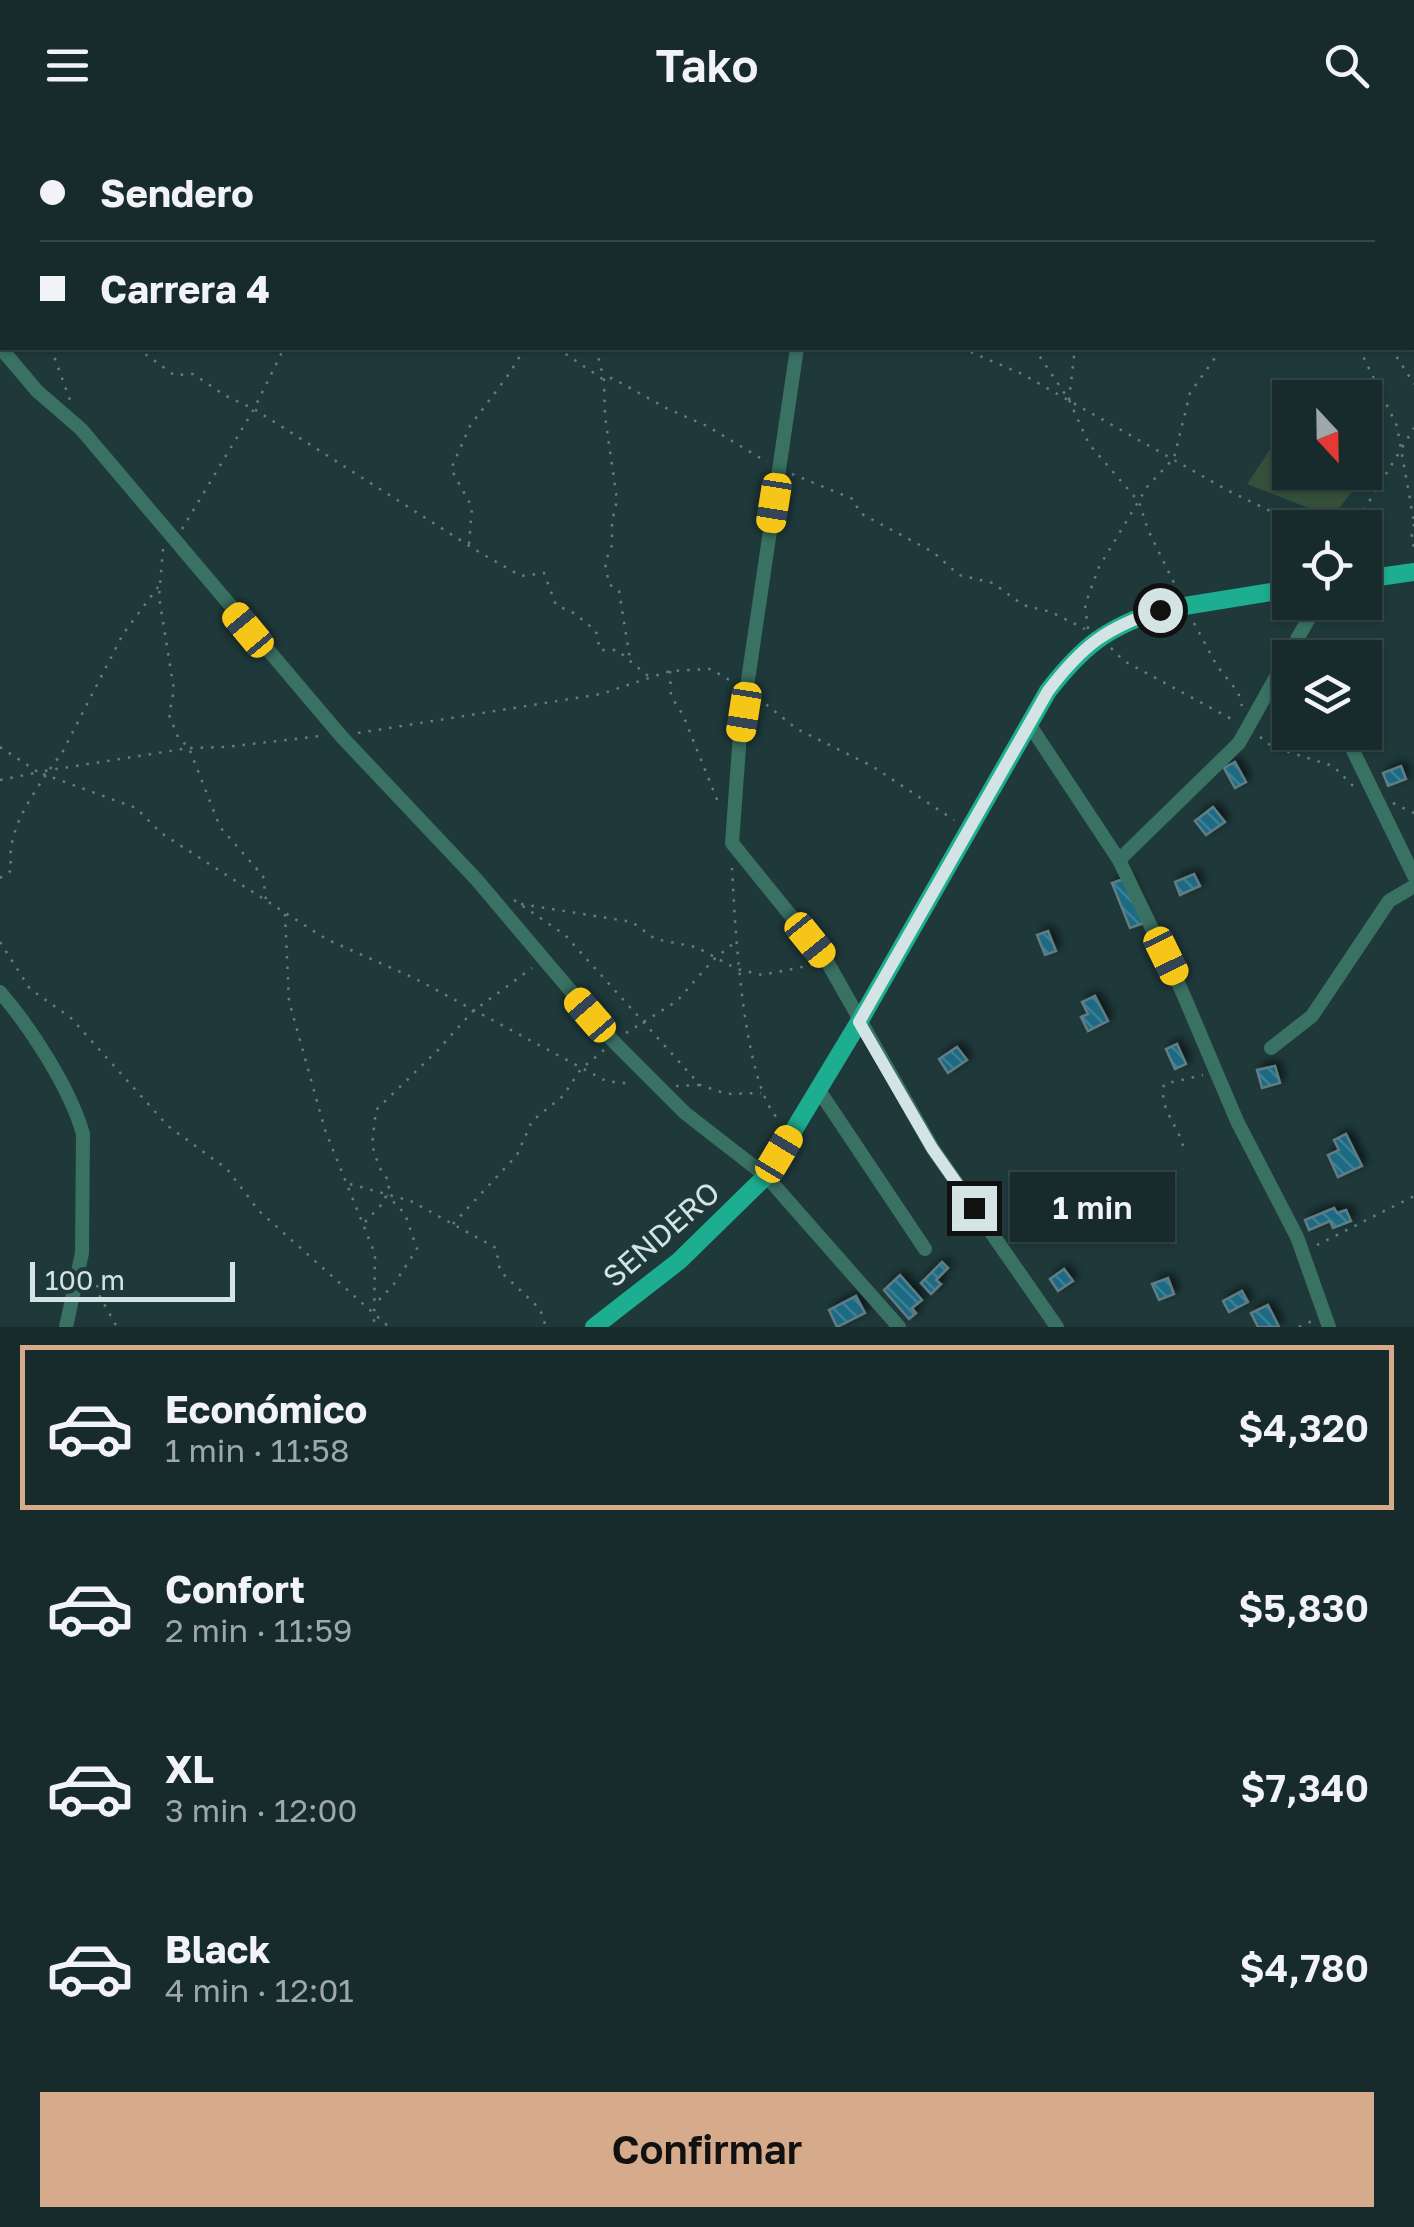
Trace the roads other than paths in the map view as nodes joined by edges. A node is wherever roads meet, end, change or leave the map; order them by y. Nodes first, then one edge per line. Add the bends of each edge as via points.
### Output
1 (3, 350) edge
2 (796, 350) edge
3 (1414, 572) edge
4 (1382, 577) edge
5 (1272, 592) edge
6 (1308, 620) edge
7 (1298, 637) junction
8 (1299, 640) edge
9 (1029, 724) junction
10 (1352, 750) edge
11 (1119, 860) junction
12 (1414, 876) edge
13 (1414, 886) edge
14 (0, 992) edge
15 (859, 1022) junction
16 (1271, 1048) dead end
17 (818, 1090) junction
18 (766, 1176) junction
19 (925, 1248) dead end
20 (66, 1327) edge
21 (594, 1327) edge
22 (899, 1327) edge
23 (1057, 1327) edge
24 (1329, 1327) edge

1 - 18 street via 81,429 340,736 476,878 614,1042 685,1113
2 - 15 street via 732,843 825,958
3 - 4 main road
5 - 9 main road, SENDERO via 1187,605 1094,633
6 - 7 street
7 - 8 street
7 - 11 street via 1223,760
9 - 11 street
9 - 15 main road, SENDERO
10 - 12 street
11 - 24 street via 1297,1238
13 - 16 street via 1389,901 1312,1016
14 - 20 street via 48,1063 83,1134 79,1274
15 - 17 main road, SENDERO
15 - 23 street via 932,1148
17 - 18 main road, SENDERO
17 - 19 street
18 - 21 main road, SENDERO via 679,1262
18 - 22 street

